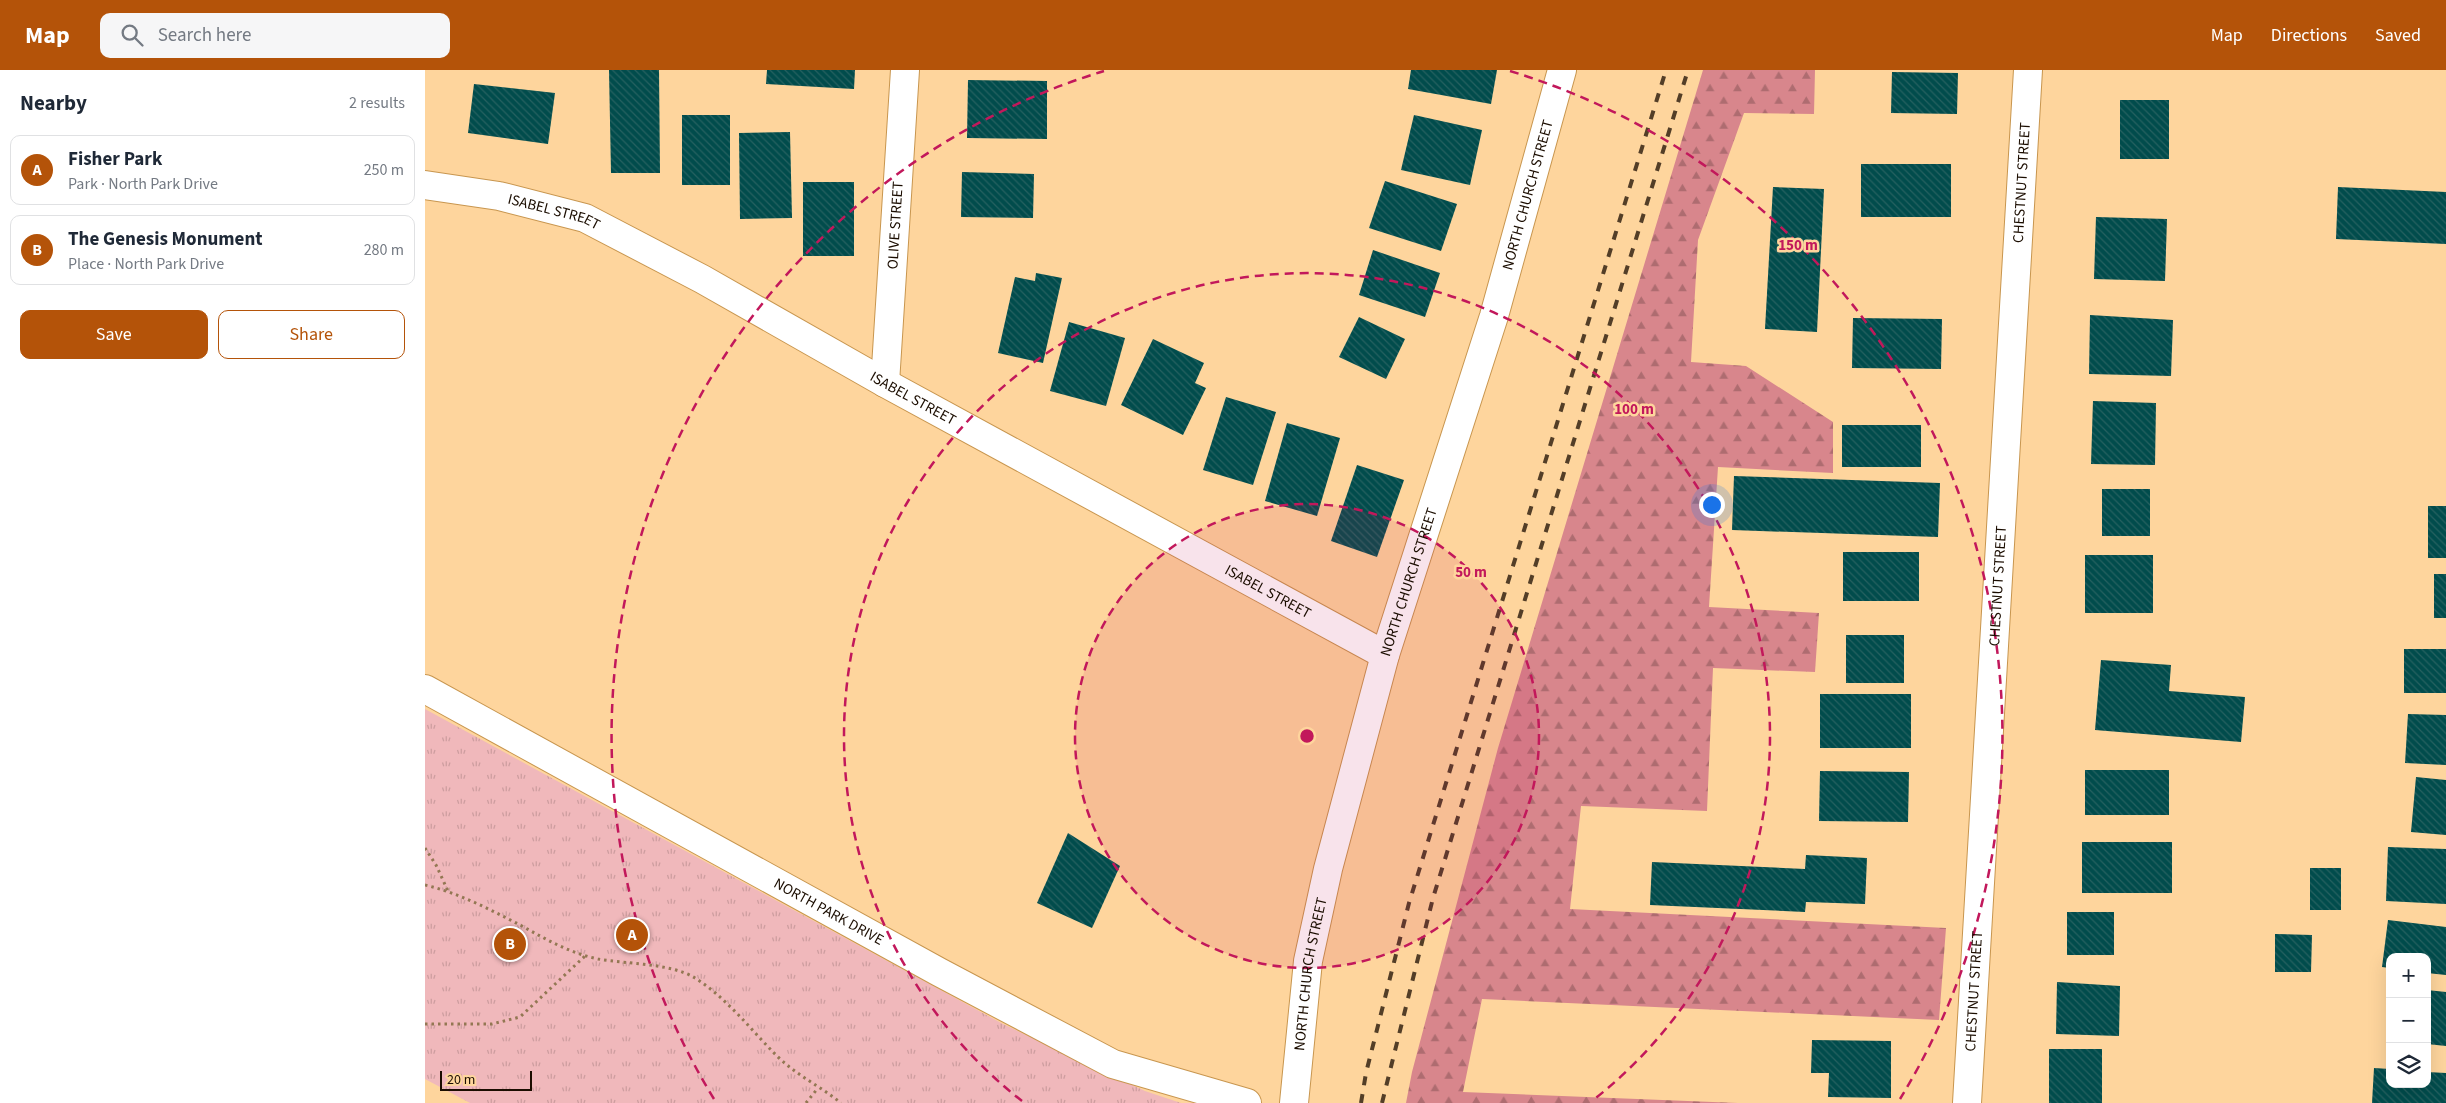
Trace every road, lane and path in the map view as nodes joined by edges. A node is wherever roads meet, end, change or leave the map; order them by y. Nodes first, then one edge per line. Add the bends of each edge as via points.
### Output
1 (905, 70) edge
2 (1562, 70) edge
3 (2028, 70) edge
4 (425, 185) edge
5 (885, 382) junction
6 (1385, 655) junction
7 (425, 690) edge
8 (425, 848) edge
9 (425, 885) edge
10 (447, 891) junction
11 (585, 956) junction
12 (425, 1024) edge
13 (818, 1088) junction
14 (806, 1103) edge
15 (841, 1103) edge
16 (1247, 1103) edge
17 (1294, 1103) edge
18 (1967, 1103) edge

1 - 5 street, OLIVE STREET
2 - 6 street, NORTH CHURCH STREET via 1494,316
3 - 18 street, CHESTNUT STREET
4 - 5 street, ISABEL STREET via 499,196 585,218 702,279
5 - 6 street, ISABEL STREET
6 - 17 street, NORTH CHURCH STREET via 1328,869 1310,952
7 - 16 street, NORTH PARK DRIVE via 1113,1064
8 - 10 path
9 - 10 path
10 - 11 path via 493,911 570,952
11 - 12 path via 520,1017 492,1024
11 - 13 path via 668,969 694,977 743,1019 777,1056
13 - 14 path
13 - 15 path

